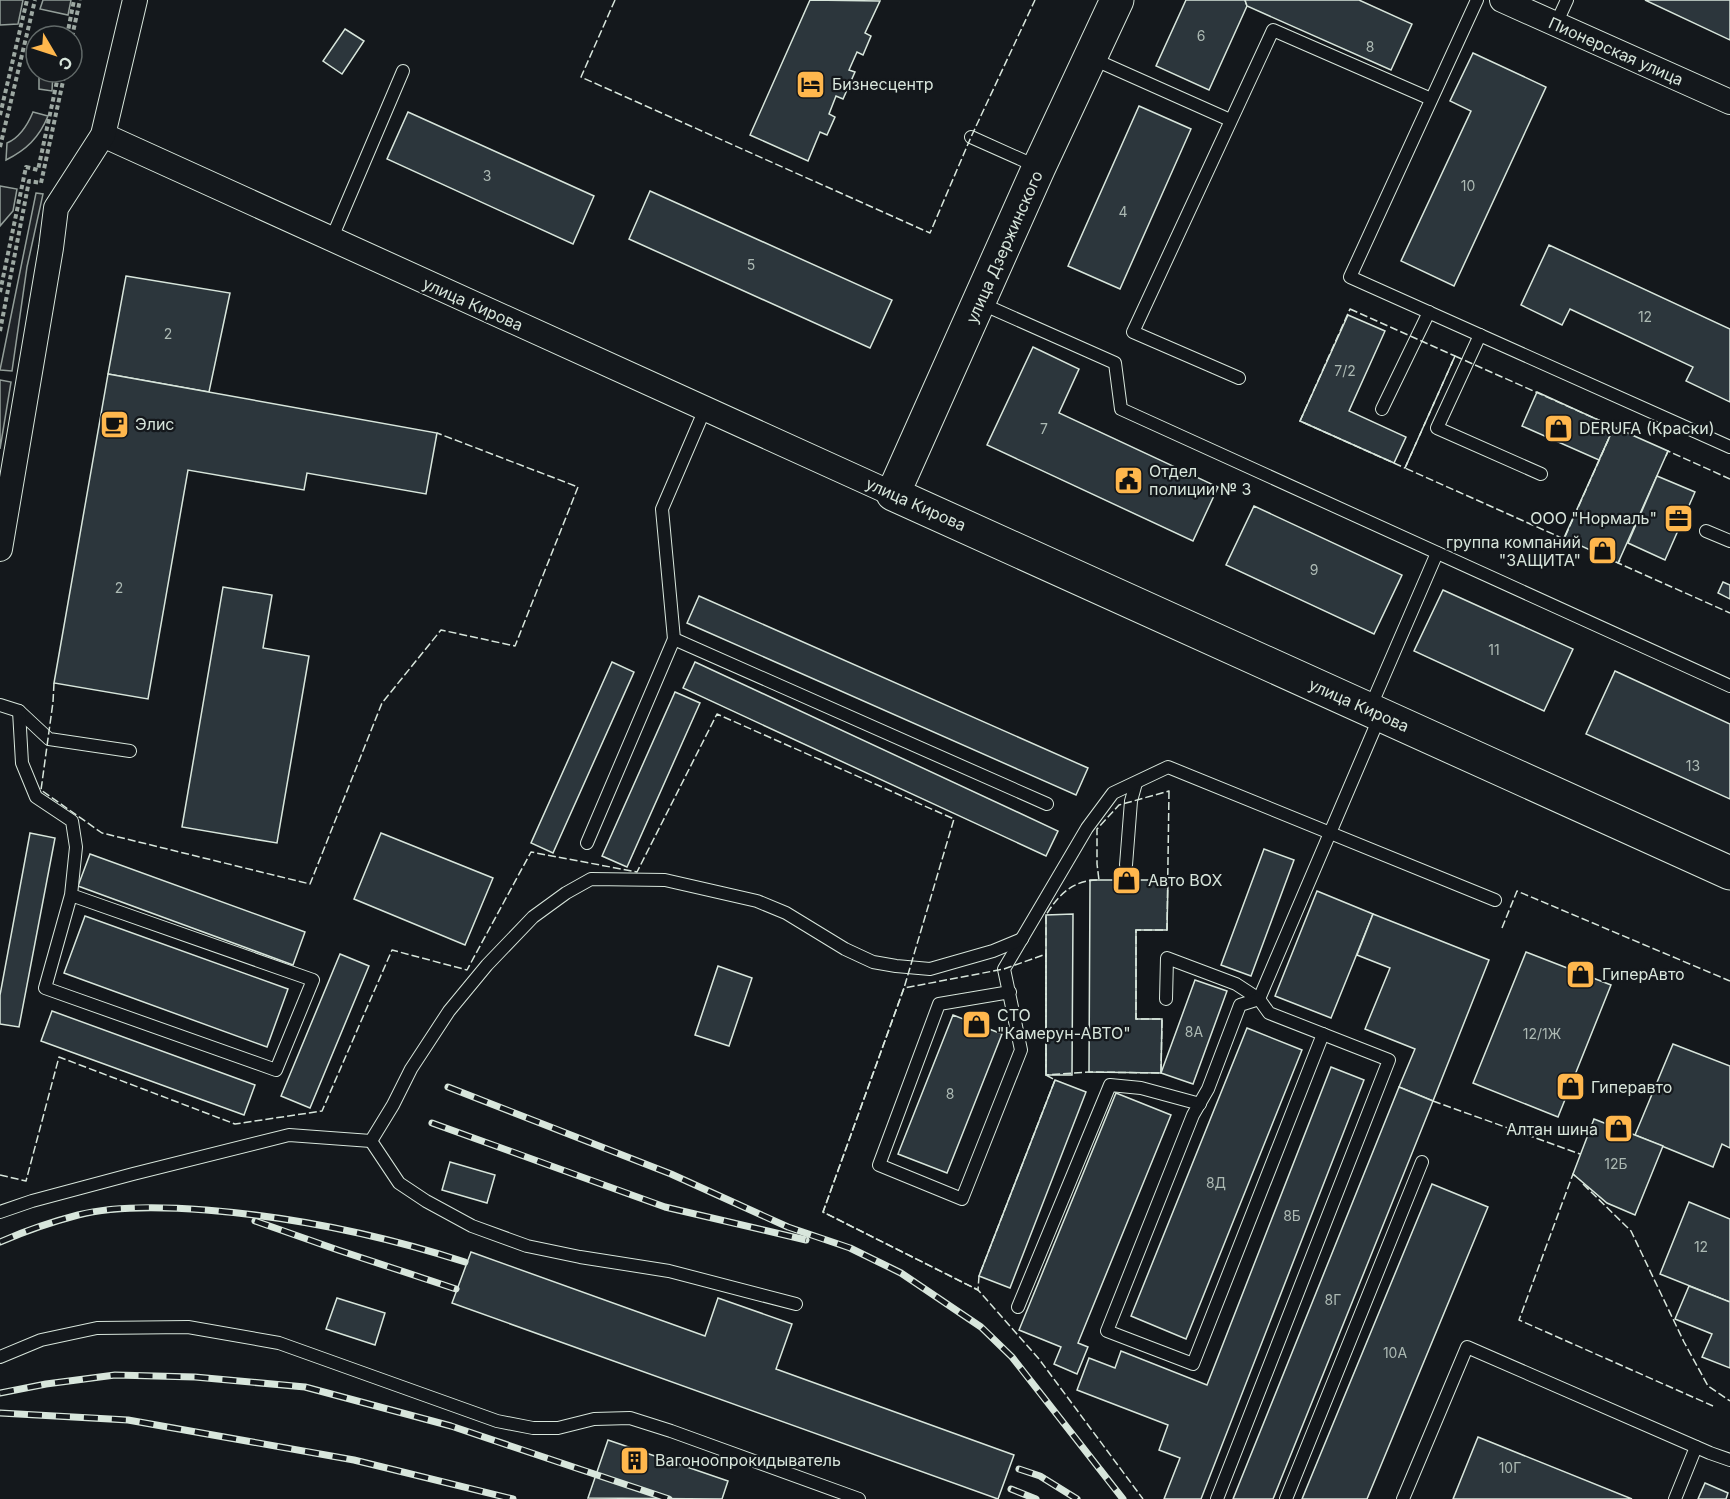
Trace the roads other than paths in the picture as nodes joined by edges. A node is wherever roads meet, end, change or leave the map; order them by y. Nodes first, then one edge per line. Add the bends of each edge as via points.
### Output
1 (135, 0) edge
2 (1117, 0) edge
3 (1477, 0) edge
4 (1502, 0) edge
5 (1567, 0) edge
6 (1556, 24) junction
7 (1090, 58) junction
8 (403, 71) dead end
9 (1431, 99) junction
10 (1730, 102) edge
11 (1230, 120) junction
12 (103, 135) junction
13 (971, 137) dead end
14 (1039, 167) junction
15 (330, 240) junction
16 (979, 302) junction
17 (1429, 312) junction
18 (1480, 335) junction
19 (1239, 378) dead end
20 (705, 409) junction
21 (1382, 409) dead end
22 (1730, 447) edge
23 (1541, 474) dead end
24 (893, 494) junction
25 (1706, 531) dead end
26 (1730, 542) edge
27 (0, 549) edge
28 (1437, 553) junction
29 (674, 639) junction
30 (1730, 686) edge
31 (0, 705) edge
32 (19, 711) junction
33 (1375, 712) junction
34 (130, 751) dead end
35 (1136, 783) junction
36 (1047, 804) dead end
37 (1330, 832) junction
38 (587, 843) dead end
39 (1126, 866) dead end
40 (1730, 873) edge
41 (70, 895) junction
42 (1495, 900) dead end
43 (1022, 939) junction
44 (1010, 992) junction
45 (1166, 999) dead end
46 (1258, 999) junction
47 (1323, 1034) junction
48 (1200, 1104) junction
49 (370, 1141) junction
50 (1422, 1162) dead end
51 (0, 1212) edge
52 (796, 1304) dead end
53 (1018, 1307) dead end
54 (0, 1357) edge
55 (1695, 1447) junction
56 (1730, 1460) edge
57 (859, 1499) edge
58 (1217, 1499) edge
59 (1286, 1499) edge
60 (1403, 1499) edge
61 (1675, 1499) edge

1 - 12 street
2 - 7 main road, улица Дзержинского
3 - 9 lane
4 - 6 street, Пионерская улица
5 - 6 lane
6 - 10 street, Пионерская улица
7 - 11 lane
7 - 14 main road, улица Дзержинского
8 - 15 lane
9 - 11 lane via 1273,30
9 - 17 lane via 1350,277
11 - 19 lane via 1134,332
12 - 15 street, улица Кирова
12 - 27 street via 56,208
13 - 14 lane
14 - 16 main road, улица Дзержинского
15 - 20 street, улица Кирова
16 - 24 main road, улица Дзержинского
16 - 28 lane via 1115,363 1121,409
17 - 18 lane
17 - 21 lane
18 - 22 lane
18 - 23 lane via 1437,428
20 - 24 street, улица Кирова
20 - 29 lane via 662,509
24 - 33 main road, улица Кирова
25 - 26 lane
28 - 30 lane
28 - 33 lane
29 - 36 lane
29 - 38 lane
31 - 32 lane
32 - 34 lane via 49,739
32 - 41 lane via 22,763 36,796 72,821 76,847
33 - 37 lane
33 - 40 main road, улица Кирова
35 - 37 lane via 1168,767
35 - 39 lane
35 - 43 lane via 1113,793 1087,828
37 - 42 lane
37 - 46 lane
41 - 41 lane via 45,988 276,1070 313,980
43 - 44 lane via 1004,969
43 - 49 lane via 930,969 896,966 873,962 786,913 756,902 665,880 591,879 533,917 486,965 449,1011
44 - 44 lane via 1021,1050 962,1199 879,1165 939,1005
45 - 46 lane via 1167,958 1236,984
46 - 47 lane via 1269,1013
46 - 48 lane via 1240,1005
47 - 48 lane via 1193,1364 1107,1331
47 - 58 lane via 1389,1060
48 - 53 lane via 1141,1088 1110,1085
49 - 51 lane via 289,1135
49 - 52 lane via 399,1183 472,1226 527,1246 669,1271
50 - 59 lane
54 - 57 lane via 40,1340 97,1328 188,1328 279,1343 497,1421 558,1428 594,1419 630,1418
55 - 56 lane
55 - 60 lane via 1467,1347
55 - 61 lane

